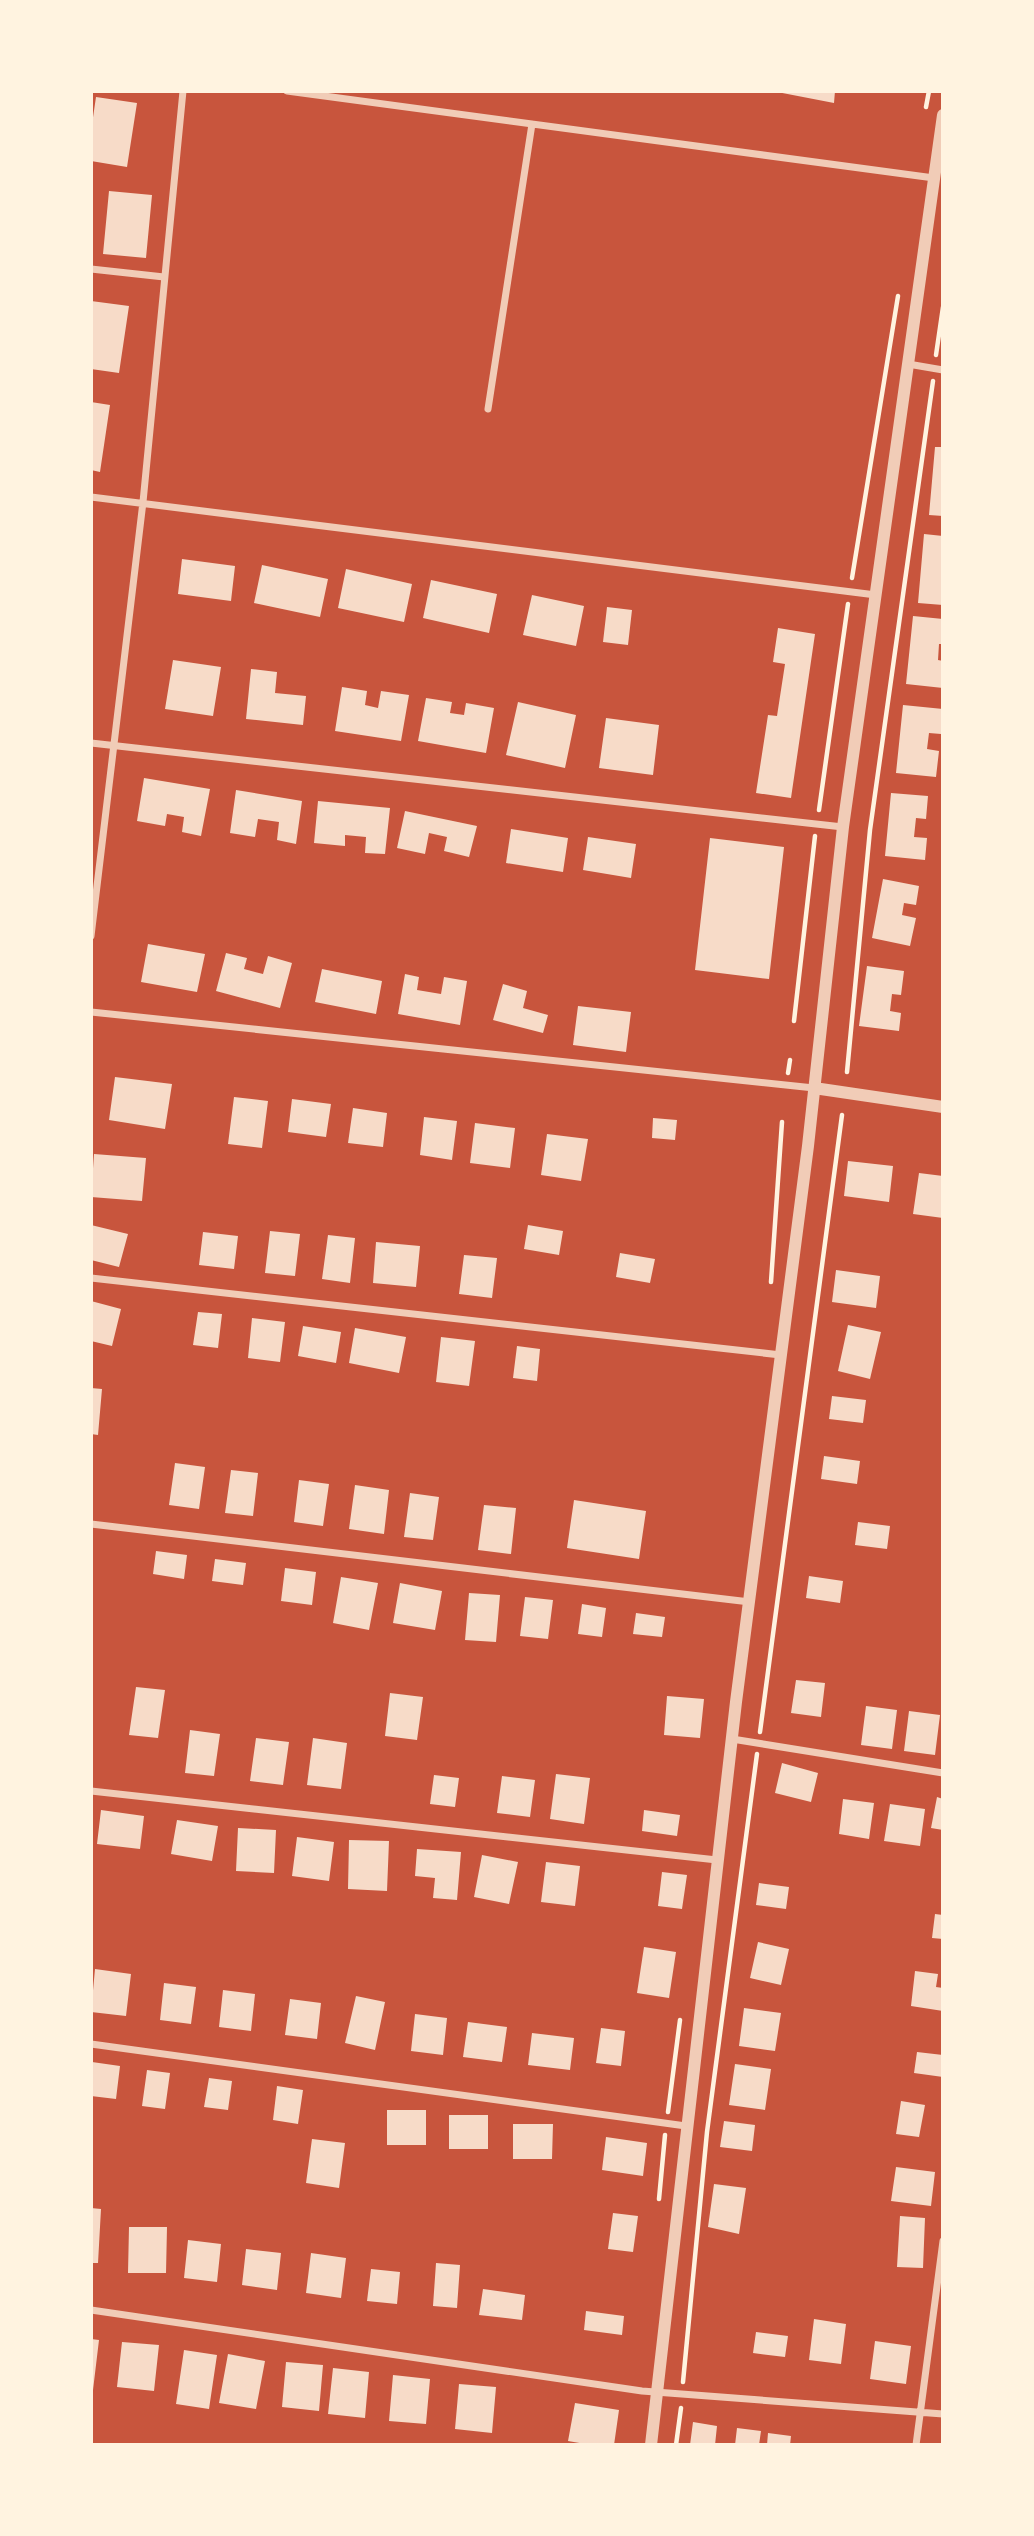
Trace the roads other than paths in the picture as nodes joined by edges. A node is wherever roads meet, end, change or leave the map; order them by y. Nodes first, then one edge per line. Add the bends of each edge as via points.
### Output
1 (183, 91) edge
2 (287, 91) edge
3 (943, 115) edge
4 (532, 124) junction
5 (934, 178) junction
6 (91, 269) edge
7 (164, 277) junction
8 (908, 364) junction
9 (943, 370) edge
10 (488, 410) dead end
11 (91, 497) edge
12 (143, 502) junction
13 (876, 595) junction
14 (91, 743) edge
15 (114, 746) junction
16 (843, 827) junction
17 (91, 936) edge
18 (91, 1012) edge
19 (814, 1088) junction
20 (943, 1107) edge
21 (91, 1278) edge
22 (781, 1355) junction
23 (91, 1524) edge
24 (750, 1602) junction
25 (732, 1739) junction
26 (943, 1773) edge
27 (91, 1791) edge
28 (718, 1860) junction
29 (91, 2045) edge
30 (686, 2126) junction
31 (943, 2241) edge
32 (91, 2310) edge
33 (659, 2393) junction
34 (919, 2411) junction
35 (943, 2414) edge
36 (652, 2445) edge
37 (916, 2445) edge

1 - 7 street
2 - 4 street
3 - 5 street
4 - 5 street
4 - 10 street
5 - 8 street
6 - 7 street
7 - 12 street
8 - 9 street
8 - 13 street
11 - 12 street
12 - 13 street
12 - 15 street
13 - 16 street
14 - 15 street
15 - 16 street
15 - 17 street
16 - 19 street
18 - 19 street
19 - 20 street
19 - 22 street
21 - 22 street
22 - 24 street
23 - 24 street
24 - 25 street
25 - 26 street
25 - 28 street
27 - 28 street
28 - 30 street
29 - 30 street
30 - 33 street
31 - 34 street
32 - 33 street
33 - 34 street
33 - 36 street
34 - 35 street
34 - 37 street

